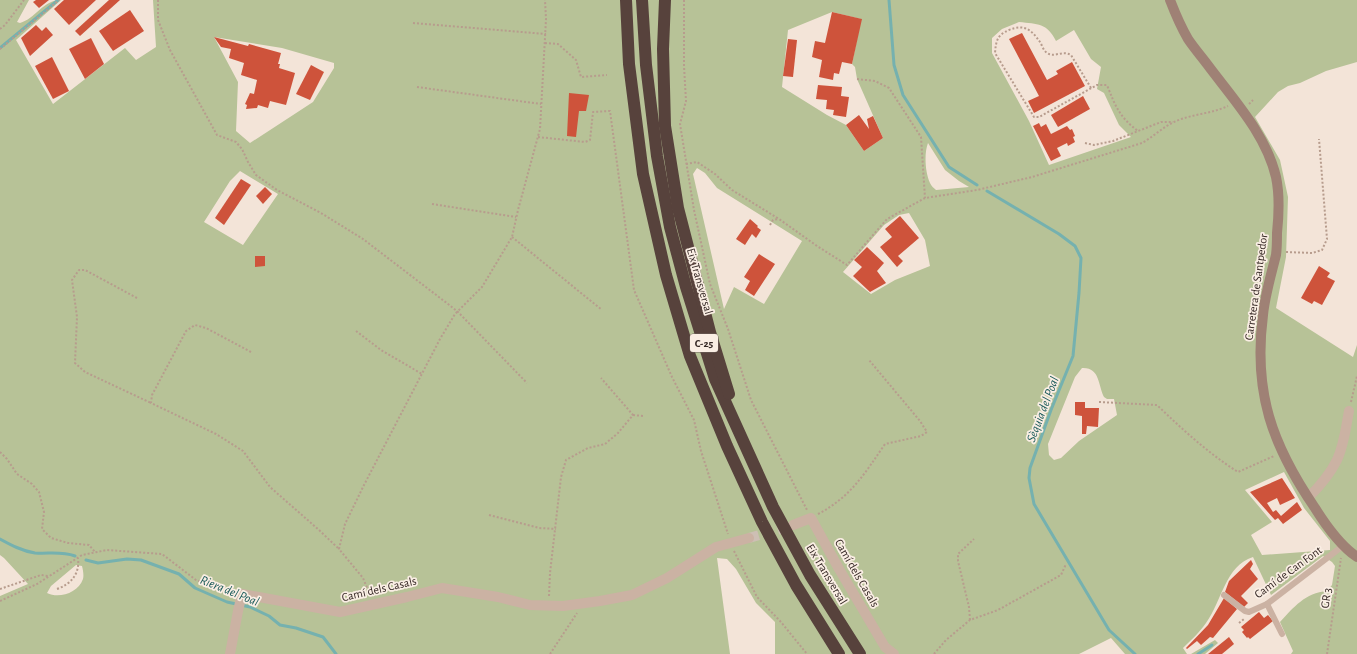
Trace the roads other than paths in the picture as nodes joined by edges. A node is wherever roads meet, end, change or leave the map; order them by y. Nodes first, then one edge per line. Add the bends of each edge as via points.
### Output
1 (618, 0) edge
2 (626, 0) edge
3 (642, 0) edge
4 (665, 0) edge
5 (1170, 0) edge
6 (629, 64) junction
7 (1349, 411) road end
8 (742, 441) junction
9 (1308, 498) junction
10 (793, 525) tunnel mouth
11 (749, 538) tunnel mouth
12 (1344, 545) junction
13 (1355, 556) edge
14 (1224, 595) dead end
15 (1267, 604) junction
16 (1282, 634) dead end
17 (230, 654) edge
18 (839, 654) edge
19 (860, 654) edge
20 (894, 654) edge

1 - 6 highway
2 - 6 highway, C-25
3 - 8 highway, Eix Transversal / C-25 via 646,65 657,156 670,227 715,379
4 - 8 highway via 665,126 678,208
5 - 9 street, Carretera de Santpedor via 1189,40 1254,128 1270,156 1279,203 1276,252 1263,314 1260,346 1262,392 1282,452
6 - 18 highway, C-25 via 644,174 666,275 690,356 762,522 796,585
7 - 9 street via 1337,460
8 - 19 highway, Eix Transversal / C-25 via 773,507 810,575
9 - 12 street, Carretera de Santpedor
10 - 20 street, Camí dels Casals via 811,518 885,647
11 - 17 street, Camí dels Casals via 716,547 668,578 632,595 563,606 530,605 442,588 340,612 242,596
12 - 13 street, Carretera de Santpedor
12 - 15 lane, Camí de Can Font
14 - 15 lane, Camí de Can Font via 1249,612
15 - 16 lane

